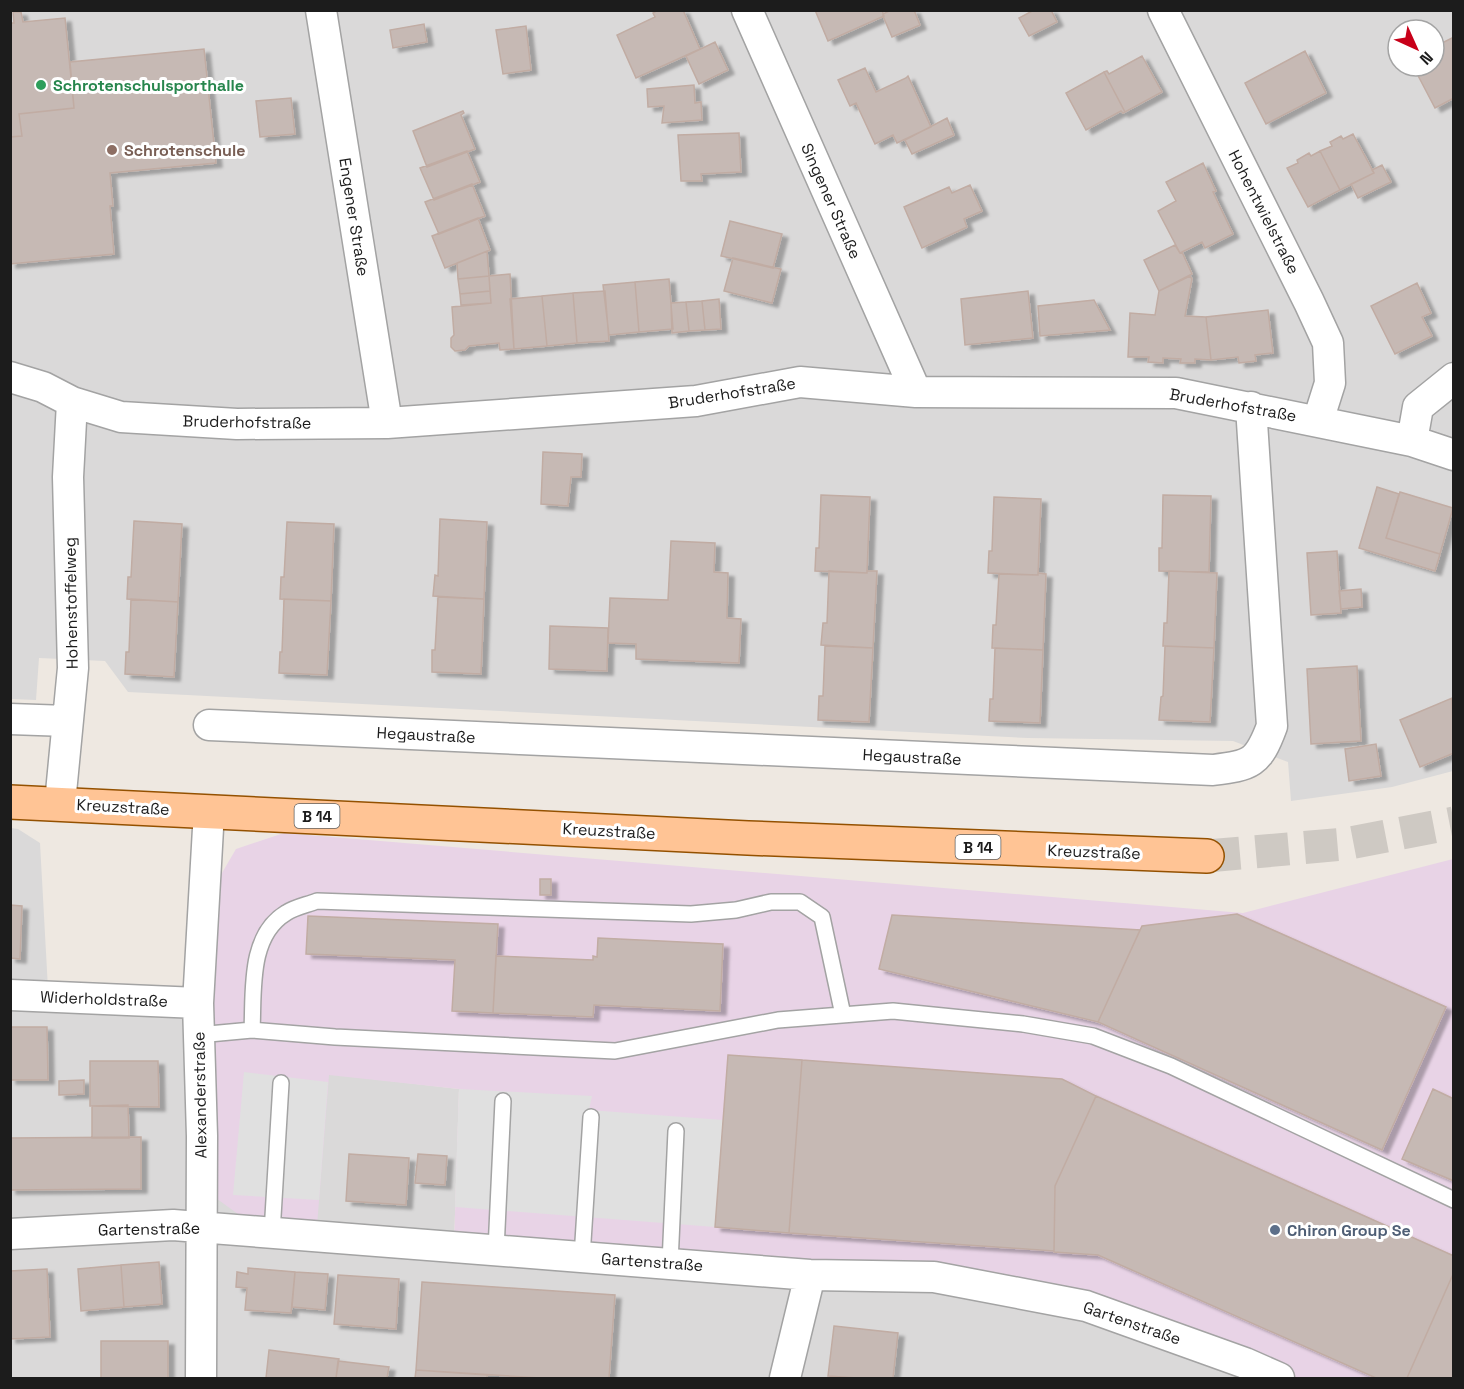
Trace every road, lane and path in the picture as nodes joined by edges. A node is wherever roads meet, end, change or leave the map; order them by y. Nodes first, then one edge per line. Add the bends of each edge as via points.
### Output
1 (321, 10) edge
2 (747, 10) edge
3 (1163, 10) edge
4 (10, 377) edge
5 (1454, 378) edge
6 (916, 392) junction
7 (72, 402) junction
8 (1251, 407) junction
9 (1318, 421) junction
10 (387, 423) junction
11 (1412, 441) junction
12 (1454, 455) edge
13 (10, 719) edge
14 (67, 721) junction
15 (209, 725) dead end
16 (10, 802) edge
17 (60, 803) junction
18 (209, 811) junction
19 (1207, 856) tunnel mouth
20 (10, 995) edge
21 (198, 1003) junction
22 (843, 1015) junction
23 (252, 1030) junction
24 (198, 1035) junction
25 (281, 1083) dead end
26 (503, 1101) dead end
27 (591, 1117) dead end
28 (676, 1131) dead end
29 (1454, 1200) edge
30 (202, 1227) junction
31 (272, 1233) junction
32 (10, 1234) edge
33 (496, 1250) junction
34 (582, 1257) junction
35 (670, 1263) junction
36 (810, 1275) junction
37 (201, 1378) edge
38 (785, 1378) edge
39 (1279, 1378) edge

1 - 10 street, Engener Straße
2 - 6 street, Singener Straße
3 - 9 street, Hohentwielstraße via 1328,344 1330,382
4 - 7 street, Bruderhofstraße via 43,387
5 - 11 street via 1419,407
6 - 8 street, Bruderhofstraße via 1176,393
6 - 10 street, Bruderhofstraße via 800,382 696,401
7 - 10 street, Bruderhofstraße via 121,417 164,420 237,424
7 - 14 street, Hohenstoffelweg via 68,477 73,668
8 - 9 street, Bruderhofstraße
8 - 15 street, Hegaustraße via 1272,726 1263,750 1244,766 1201,770
9 - 11 street, Bruderhofstraße
11 - 12 street, Bruderhofstraße
13 - 14 street
14 - 17 street, Hohenstoffelweg
16 - 17 main road, Kreuzstraße / B 14
17 - 18 main road, Kreuzstraße / B 14
18 - 19 main road, Kreuzstraße / B 14
18 - 21 street, Alexanderstraße
20 - 21 street, Widerholdstraße
21 - 24 street, Alexanderstraße
22 - 23 lane via 778,1020 615,1051
22 - 23 lane via 822,917 800,902 771,902 691,914 317,901 286,912 267,930 256,960
22 - 29 lane via 893,1011 1023,1024 1093,1036 1171,1066
23 - 24 lane
24 - 30 street, Alexanderstraße
25 - 31 lane
26 - 33 lane
27 - 34 lane
28 - 35 lane
30 - 31 street, Gartenstraße
30 - 32 street, Gartenstraße via 173,1225
30 - 37 street, Alexanderstraße
31 - 33 street, Gartenstraße
33 - 34 street, Gartenstraße
34 - 35 street, Gartenstraße
35 - 36 street, Gartenstraße
36 - 38 street
36 - 39 street, Gartenstraße via 934,1277 1086,1306

